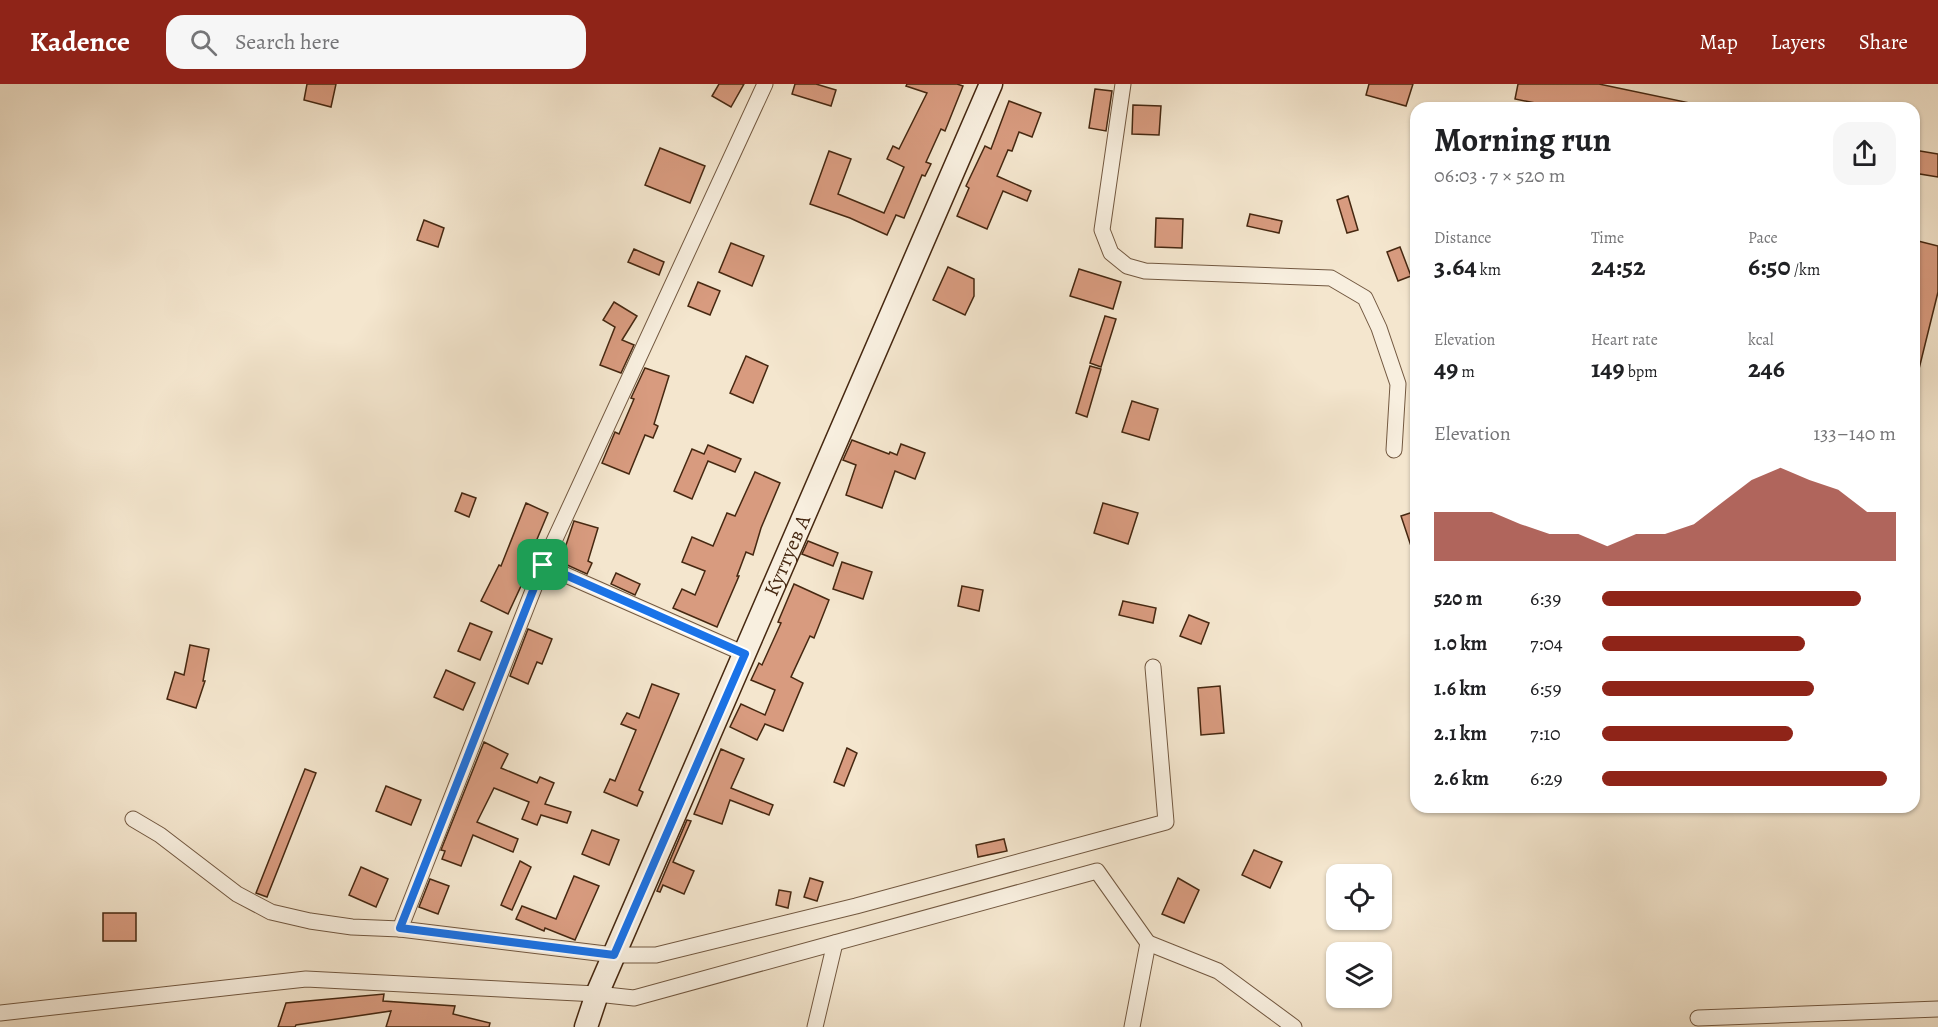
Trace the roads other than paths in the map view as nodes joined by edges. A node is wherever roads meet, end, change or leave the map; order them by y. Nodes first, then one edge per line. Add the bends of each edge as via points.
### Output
1 (765, 84) edge
2 (991, 84) edge
3 (1123, 84) edge
4 (1394, 450) dead end
5 (543, 565) junction
6 (745, 654) junction
7 (1153, 667) dead end
8 (133, 819) dead end
9 (400, 928) junction
10 (835, 943) junction
11 (1148, 943) junction
12 (614, 955) junction
13 (597, 994) junction
14 (1938, 1009) edge
15 (0, 1013) edge
16 (1698, 1018) dead end
17 (586, 1027) edge
18 (815, 1027) edge
19 (1132, 1027) edge
20 (1294, 1027) edge

1 - 5 street
2 - 6 street, Куттуев А
3 - 4 street via 1102,230 1111,253 1127,267 1145,271 1331,278 1365,297 1398,384
5 - 6 street
5 - 9 street
6 - 12 street, Куттуев А
7 - 12 street via 1166,822 856,906 656,955
8 - 9 street via 237,894 271,912 352,927
9 - 12 street
10 - 11 street via 1097,872
10 - 13 street via 634,998
10 - 18 street
11 - 19 street
11 - 20 street via 1218,971
12 - 13 street, Куттуев А
13 - 15 street via 306,979
13 - 17 street, Куттуев А
14 - 16 street

